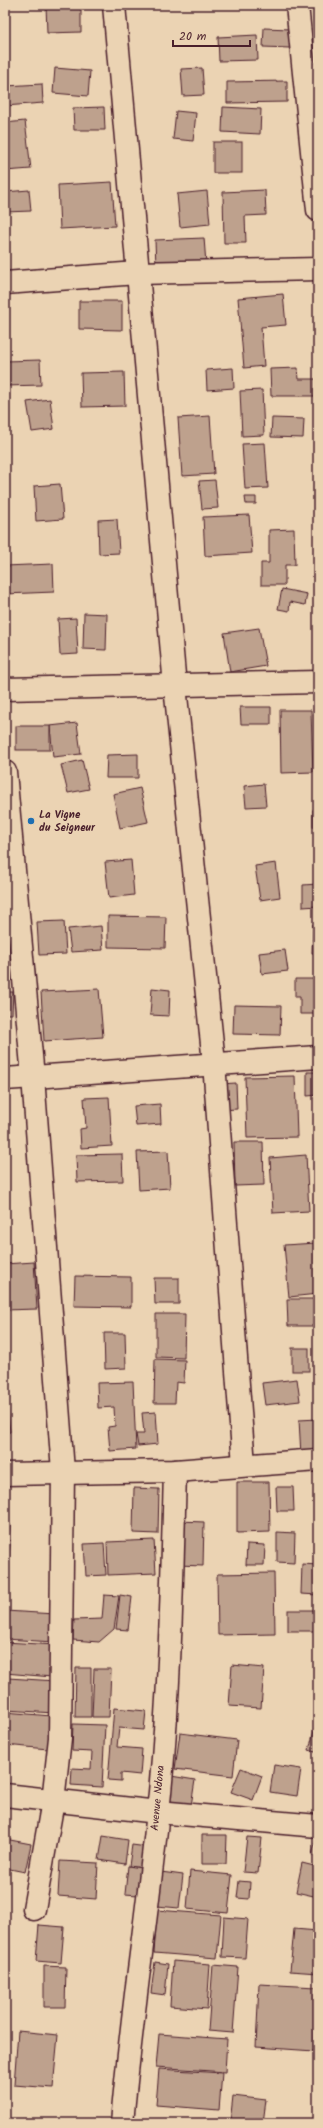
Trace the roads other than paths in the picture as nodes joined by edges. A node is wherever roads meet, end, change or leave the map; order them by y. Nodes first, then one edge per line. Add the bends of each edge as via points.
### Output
1 (114, 5) edge
2 (296, 5) edge
3 (318, 210) edge
4 (318, 269) edge
5 (137, 273) junction
6 (5, 283) edge
7 (318, 682) edge
8 (175, 686) junction
9 (5, 689) edge
10 (5, 772) edge
11 (318, 1057) edge
12 (214, 1064) junction
13 (33, 1077) junction
14 (5, 1079) edge
15 (318, 1460) edge
16 (244, 1465) junction
17 (64, 1471) junction
18 (175, 1471) junction
19 (5, 1474) edge
20 (5, 1795) edge
21 (53, 1801) junction
22 (158, 1812) junction
23 (318, 1826) edge
24 (34, 1909) dead end
25 (122, 2123) edge

1 - 5 street
2 - 3 street
4 - 5 street
5 - 6 street
5 - 8 street
7 - 8 street
8 - 9 street
8 - 12 street
10 - 13 street
11 - 12 street
12 - 13 street
12 - 16 street
13 - 14 street
13 - 17 street
15 - 16 street
16 - 18 street
17 - 18 street
17 - 19 street
17 - 21 street via 60,1738
18 - 22 street, Avenue Ndona via 171,1648
20 - 21 street
21 - 22 street
21 - 24 street
22 - 23 street
22 - 25 street, Avenue Ndona

